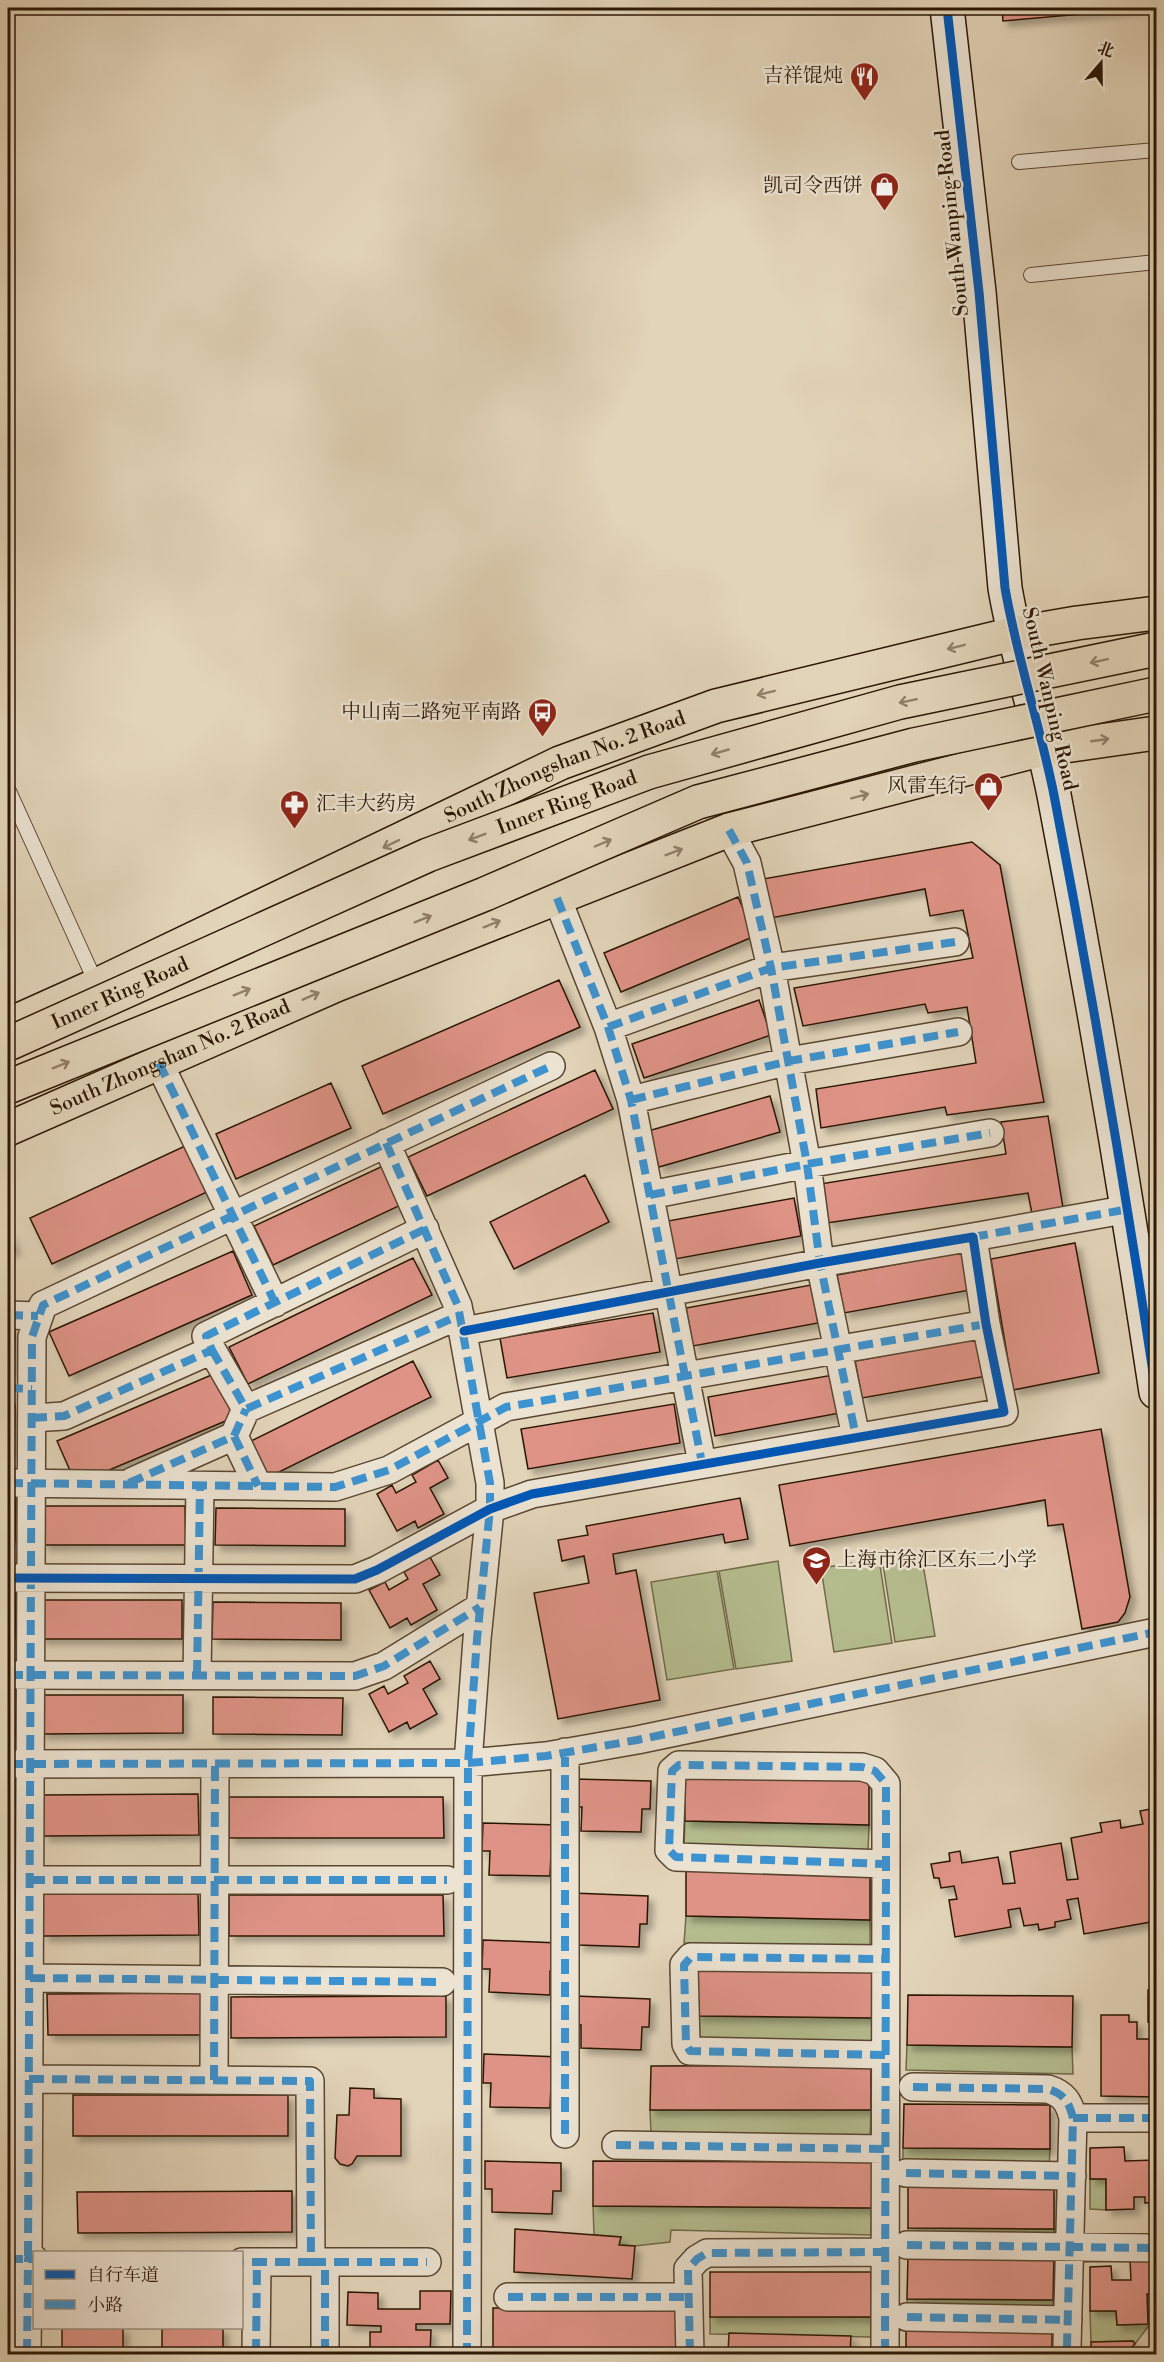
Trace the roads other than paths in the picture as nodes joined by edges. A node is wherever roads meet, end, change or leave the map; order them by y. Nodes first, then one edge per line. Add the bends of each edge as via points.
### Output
1 (947, 8) edge
2 (1156, 150) edge
3 (1019, 162) dead end
4 (1156, 262) edge
5 (1030, 275) dead end
6 (1156, 613) edge
7 (1013, 634) junction
8 (1156, 649) edge
9 (1156, 694) edge
10 (1156, 733) edge
11 (1043, 748) junction
12 (8, 789) edge
13 (729, 830) junction
14 (557, 898) junction
15 (955, 942) dead end
16 (771, 968) junction
17 (97, 985) junction
18 (8, 1025) edge
19 (608, 1027) junction
20 (958, 1032) dead end
21 (8, 1044) edge
22 (789, 1061) junction
23 (159, 1063) junction
24 (551, 1066) dead end
25 (8, 1087) edge
26 (631, 1100) junction
27 (8, 1129) edge
28 (990, 1133) dead end
29 (386, 1143) junction
30 (807, 1164) junction
31 (650, 1195) junction
32 (1128, 1209) junction
33 (233, 1215) junction
34 (425, 1229) junction
35 (973, 1237) junction
36 (820, 1263) junction
37 (668, 1291) junction
38 (275, 1303) junction
39 (8, 1315) edge
40 (38, 1316) junction
41 (462, 1323) junction
42 (986, 1324) junction
43 (212, 1350) junction
44 (837, 1350) junction
45 (684, 1375) junction
46 (20, 1389) edge
47 (1156, 1392) edge
48 (246, 1409) junction
49 (32, 1418) junction
50 (480, 1420) junction
51 (234, 1436) junction
52 (856, 1437) junction
53 (702, 1463) junction
54 (20, 1484) edge
55 (125, 1485) junction
56 (200, 1486) junction
57 (258, 1486) junction
58 (490, 1509) junction
59 (20, 1578) edge
60 (197, 1579) junction
61 (480, 1607) junction
62 (1156, 1632) edge
63 (20, 1675) edge
64 (197, 1675) junction
65 (565, 1752) junction
66 (468, 1763) junction
67 (19, 1764) edge
68 (215, 1764) junction
69 (886, 1864) junction
70 (30, 1880) junction
71 (215, 1880) junction
72 (447, 1880) dead end
73 (885, 1959) junction
74 (30, 1978) junction
75 (214, 1980) junction
76 (442, 1982) dead end
77 (885, 2055) junction
78 (29, 2079) junction
79 (214, 2080) junction
80 (913, 2086) dead end
81 (1073, 2118) junction
82 (1156, 2118) edge
83 (565, 2134) dead end
84 (616, 2145) dead end
85 (885, 2149) junction
86 (906, 2173) dead end
87 (1072, 2176) junction
88 (896, 2248) junction
89 (1070, 2248) junction
90 (1156, 2248) edge
91 (23, 2259) edge
92 (249, 2262) edge
93 (318, 2262) junction
94 (427, 2262) dead end
95 (508, 2297) dead end
96 (688, 2297) junction
97 (907, 2317) dead end
98 (1068, 2320) junction
99 (27, 2355) edge
100 (256, 2355) edge
101 (325, 2355) edge
102 (467, 2355) edge
103 (690, 2355) edge
104 (885, 2355) edge
105 (1070, 2355) edge

1 - 7 main road, South Wanping Road via 979,292 1005,588
2 - 3 lane
4 - 5 lane
6 - 7 main road, South Zhongshan No. 2 Road
7 - 11 main road, South Wanping Road
7 -> 17 main road, South Zhongshan No. 2 Road via 716,706 560,763
8 -> 21 main road, Inner Ring Road, bridge via 900,702 649,772 428,855
25 -> 9 main road, Inner Ring Road, bridge via 485,894 698,802 914,745
11 -> 10 main road, South Zhongshan No. 2 Road
13 -> 11 main road, South Zhongshan No. 2 Road
11 - 32 main road, South Wanping Road
12 - 17 lane
14 -> 13 main road, South Zhongshan No. 2 Road
13 - 16 street via 747,863
14 - 19 street
23 -> 14 main road, South Zhongshan No. 2 Road via 336,985
15 - 16 street
16 - 19 street
16 - 22 street
17 - 18 main road, South Zhongshan No. 2 Road
19 - 26 street
20 - 22 street
22 - 26 street
22 - 30 street
23 - 27 main road, South Zhongshan No. 2 Road
23 - 33 street
24 - 29 street
26 - 31 street
28 - 30 street
29 - 33 street
29 - 34 street
30 - 31 street
30 - 36 street
31 - 37 street
32 - 35 street
32 - 47 main road, South Wanping Road
33 - 38 street
33 - 40 street via 43,1305
34 - 38 street
34 - 41 street
35 - 36 street
35 - 42 street
36 - 37 street
36 - 44 street
37 - 41 street
37 - 45 street
38 - 43 street via 206,1336
39 - 40 street
40 - 46 street
41 - 48 street
41 - 50 street
42 - 44 street
42 - 52 street via 1004,1412
43 - 48 street
43 - 49 street via 64,1416
44 - 45 street
44 - 52 street
45 - 50 street via 506,1407
45 - 53 street
46 - 49 street
48 - 51 street
49 - 54 street
50 - 57 street via 389,1470 358,1481 335,1487
50 - 58 street
51 - 55 street
51 - 57 street
52 - 53 street
53 - 58 street via 555,1489
54 - 55 street
54 - 59 street
55 - 56 street
56 - 57 street
56 - 60 street
58 - 60 street via 355,1579
58 - 61 street
59 - 60 street
59 - 63 street
60 - 64 street
61 - 64 street via 384,1666 355,1676
61 - 66 street
62 - 65 street
63 - 64 street
63 - 67 street
65 - 66 street
65 - 83 street
66 - 68 street
66 - 102 street
67 - 68 street
67 - 70 street
68 - 71 street
69 - 69 street via 886,1784 875,1771 862,1767 679,1765 672,1771 669,1850 676,1857
69 - 73 street
70 - 71 street
70 - 74 street
71 - 72 street
71 - 75 street
73 - 77 street
73 - 77 street via 692,1957 684,1965 686,2044 690,2051
74 - 75 street
74 - 78 street
75 - 76 street
75 - 79 street
77 - 85 street
78 - 79 street
78 - 91 street
79 - 93 street via 309,2081
80 - 81 street via 1048,2089 1061,2093 1070,2104
81 - 82 street
81 - 87 street
84 - 85 street
85 - 88 street
86 - 87 street
87 - 89 street
88 - 89 street
88 - 96 street via 707,2253 688,2269
88 - 104 street
89 - 90 street
89 - 98 street
91 - 99 street
92 - 93 street
92 - 100 street
93 - 94 street
93 - 101 street
95 - 96 street
96 - 103 street
97 - 98 street
98 - 105 street

